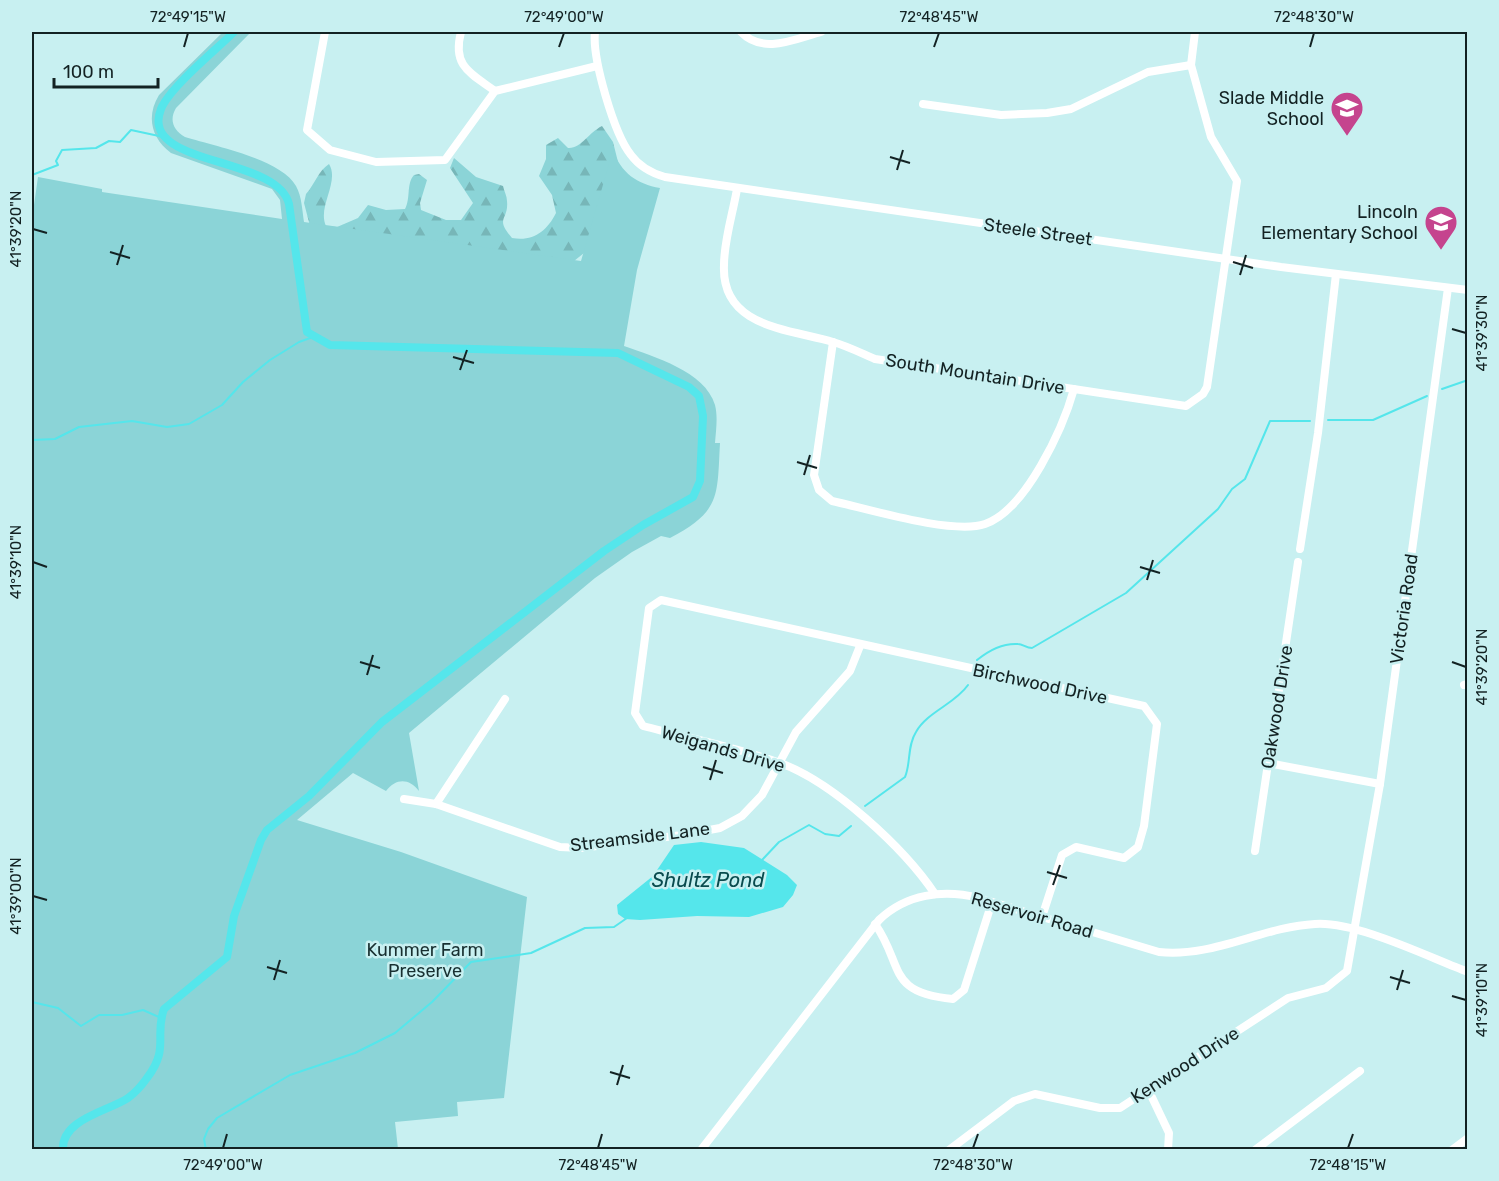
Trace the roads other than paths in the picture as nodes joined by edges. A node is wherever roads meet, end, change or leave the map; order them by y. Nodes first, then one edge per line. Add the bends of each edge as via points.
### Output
1 (325, 32) edge
2 (461, 32) edge
3 (595, 32) edge
4 (741, 32) edge
5 (821, 32) edge
6 (1195, 32) edge
7 (597, 66) junction
8 (1191, 66) junction
9 (495, 90) junction
10 (922, 104) dead end
11 (737, 189) junction
12 (1226, 260) junction
13 (1336, 274) junction
14 (1448, 288) junction
15 (1467, 290) edge
16 (833, 342) junction
17 (1074, 389) junction
18 (1300, 549) dead end
19 (1298, 562) dead end
20 (860, 645) junction
21 (505, 699) dead end
22 (643, 726) joint
23 (780, 763) junction
24 (1268, 763) junction
25 (1380, 784) junction
26 (404, 799) dead end
27 (436, 804) junction
28 (1254, 851) dead end
29 (934, 894) junction
30 (992, 902) junction
31 (1042, 917) junction
32 (874, 924) junction
33 (1356, 930) junction
34 (1467, 972) edge
35 (1360, 1071) dead end
36 (1148, 1089) junction
37 (1467, 1138) edge
38 (701, 1149) edge
39 (949, 1149) edge
40 (1168, 1149) edge
41 (1255, 1149) edge
42 (1452, 1149) edge

1 - 9 street via 307,130 330,150 376,162 445,160
2 - 9 street via 457,51 461,63
3 - 7 street, Steele Street
4 - 5 street via 758,44 777,44
6 - 8 street
7 - 9 street
7 - 11 street, Steele Street via 623,142 642,166 658,175
8 - 10 street via 1148,72 1071,109 1047,113 1001,115
8 - 12 street, South Mountain Drive via 1211,137 1238,181
11 - 12 street, Steele Street
11 - 16 street, South Mountain Drive via 723,267 734,302 763,325
12 - 13 street, Steele Street
12 - 17 street, South Mountain Drive via 1208,387 1203,394 1186,406
13 - 14 street, Steele Street
13 - 18 street
14 - 15 street, Steele Street
14 - 25 street, Victoria Road
16 - 17 street, South Mountain Drive via 875,359
16 - 17 street via 814,475 819,490 832,501 955,527 986,524 1013,505 1037,473
19 - 24 street, Oakwood Drive
20 - 22 street, Birchwood Drive via 661,600 649,608 635,713
20 - 23 street, Streamside Lane via 850,671 796,732
20 - 31 street, Birchwood Drive via 1144,706 1157,724 1138,847 1124,858 1076,847 1062,855
21 - 27 street
22 - 23 street, Weigands Drive
23 - 27 street, Streamside Lane via 762,795 730,824 682,835 581,848 560,847
23 - 29 street, Weigands Drive via 824,786 893,843
24 - 25 street
24 - 28 street, Oakwood Drive
25 - 33 street, Victoria Road
26 - 27 street, Streamside Lane
29 - 30 street, Reservoir Road via 963,894
29 - 32 street, Reservoir Road via 895,907
30 - 31 street, Reservoir Road
30 - 32 street via 964,990 953,999 902,981
31 - 33 street, Reservoir Road via 1159,952 1183,955 1287,928 1317,924
32 - 38 street, Reservoir Road
33 - 34 street, Reservoir Road
33 - 36 street, Kenwood Drive via 1347,971 1326,988 1288,998
35 - 41 street
36 - 39 street, Kenwood Drive via 1120,1108 1100,1108 1035,1094 1014,1101
36 - 40 street via 1169,1133
37 - 42 street

